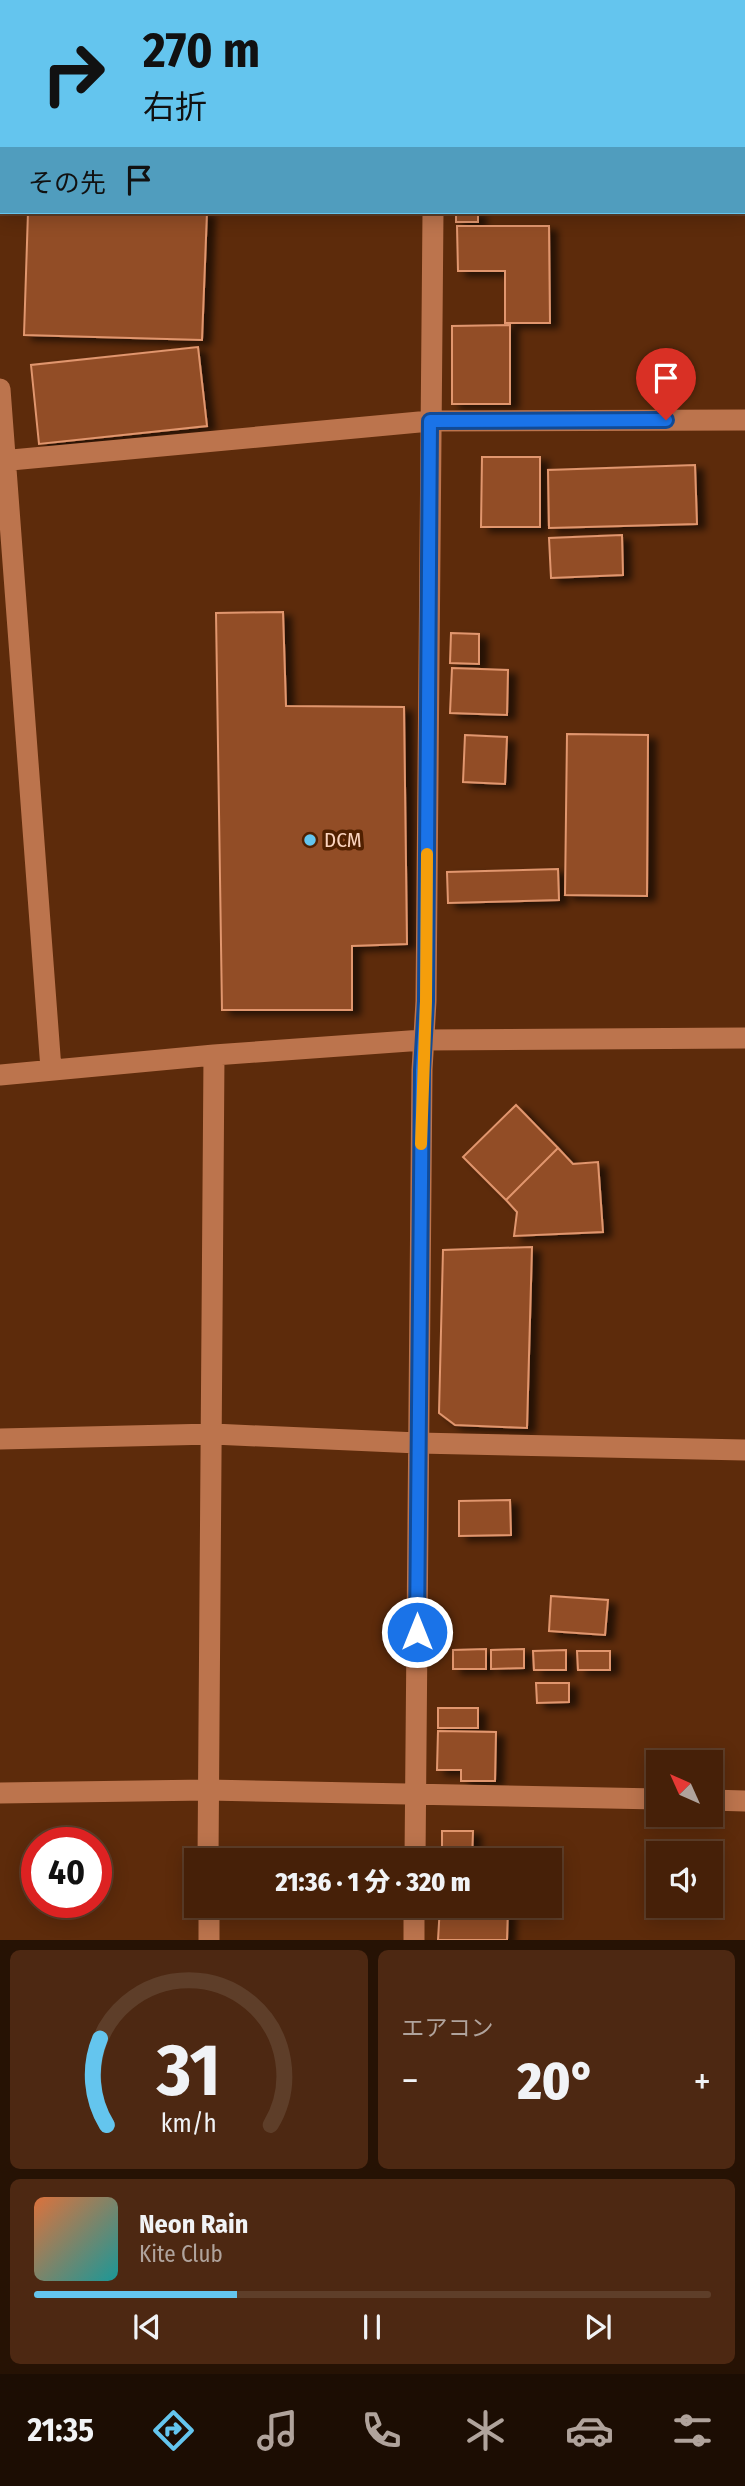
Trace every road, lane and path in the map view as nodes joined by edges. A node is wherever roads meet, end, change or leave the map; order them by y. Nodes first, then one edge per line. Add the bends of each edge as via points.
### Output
1 (433, 214) edge
2 (0, 389) edge
3 (745, 420) edge
4 (430, 421) junction
5 (3, 460) edge
6 (745, 1038) edge
7 (423, 1040) junction
8 (214, 1055) junction
9 (51, 1069) junction
10 (0, 1075) edge
11 (213, 1434) junction
12 (0, 1439) edge
13 (418, 1443) junction
14 (745, 1450) edge
15 (207, 1790) junction
16 (0, 1793) edge
17 (416, 1795) junction
18 (646, 1800) edge
19 (723, 1800) edge
20 (745, 1801) edge
21 (208, 1848) edge
22 (415, 1848) edge
23 (209, 1918) edge
24 (414, 1918) edge
25 (209, 1940) edge
26 (414, 1940) edge

1 - 4 street
2 - 5 street
3 - 4 street
4 - 5 street
4 - 7 street
5 - 9 street
6 - 7 street
7 - 8 street
7 - 13 street
8 - 9 street
8 - 11 street
9 - 10 street
11 - 12 street
11 - 13 street
11 - 15 street
13 - 14 street
13 - 17 street
15 - 16 street
15 - 17 street
15 - 21 street
17 - 18 street
17 - 22 street
19 - 20 street
23 - 25 street
24 - 26 street

